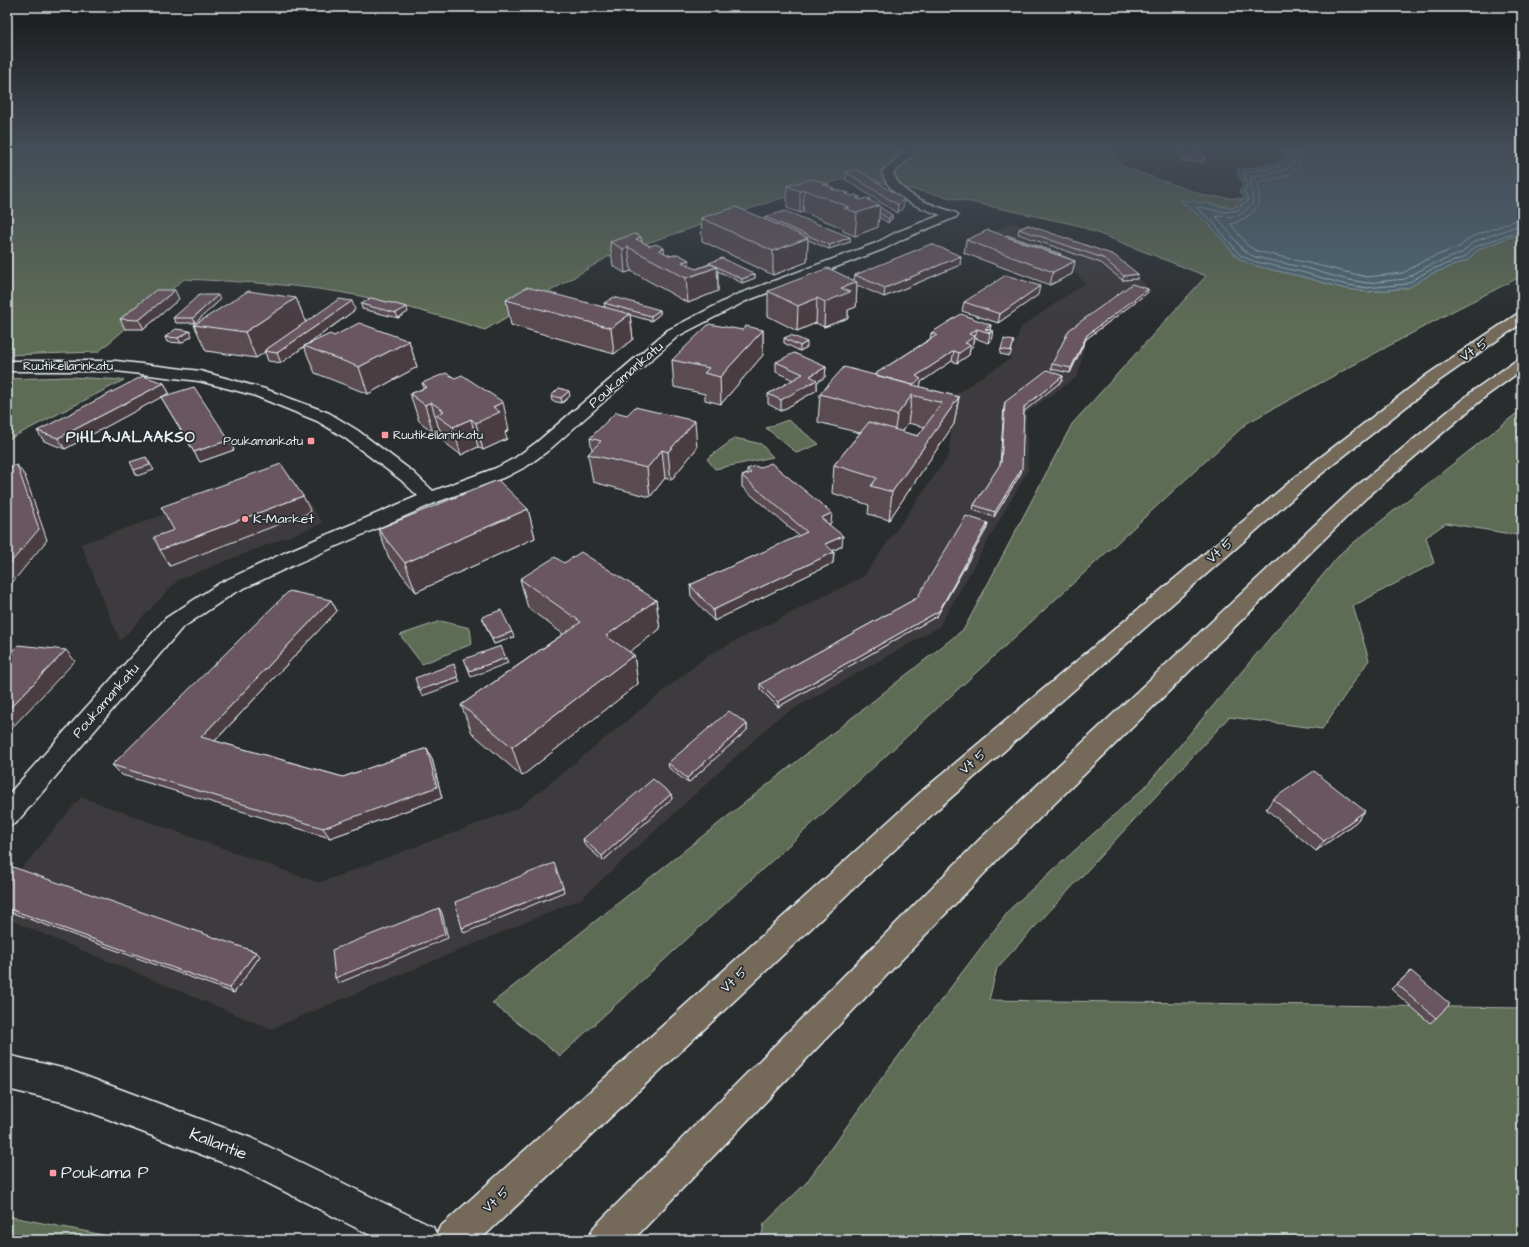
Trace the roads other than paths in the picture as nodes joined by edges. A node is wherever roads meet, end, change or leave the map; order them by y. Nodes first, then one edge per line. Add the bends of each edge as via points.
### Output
1 (926, 205) edge
2 (1522, 317) edge
3 (1522, 363) edge
4 (7, 366) edge
5 (430, 498) junction
6 (7, 815) edge
7 (7, 1072) edge
8 (420, 1240) edge
9 (453, 1240) edge
10 (607, 1240) edge

1 - 5 street, Poukamankatu via 952,215 880,246 741,298 673,333 544,446 521,462 502,472
2 - 9 highway, Vt 5 via 1434,377 1310,474 936,794
3 - 10 highway via 1480,394 1330,521 990,848
4 - 5 street, Ruutikellarinkatu via 116,366 200,376 259,392 323,417 408,476
5 - 6 street, Poukamankatu via 227,588 174,623
7 - 8 street, Kallantie via 66,1086 251,1156

